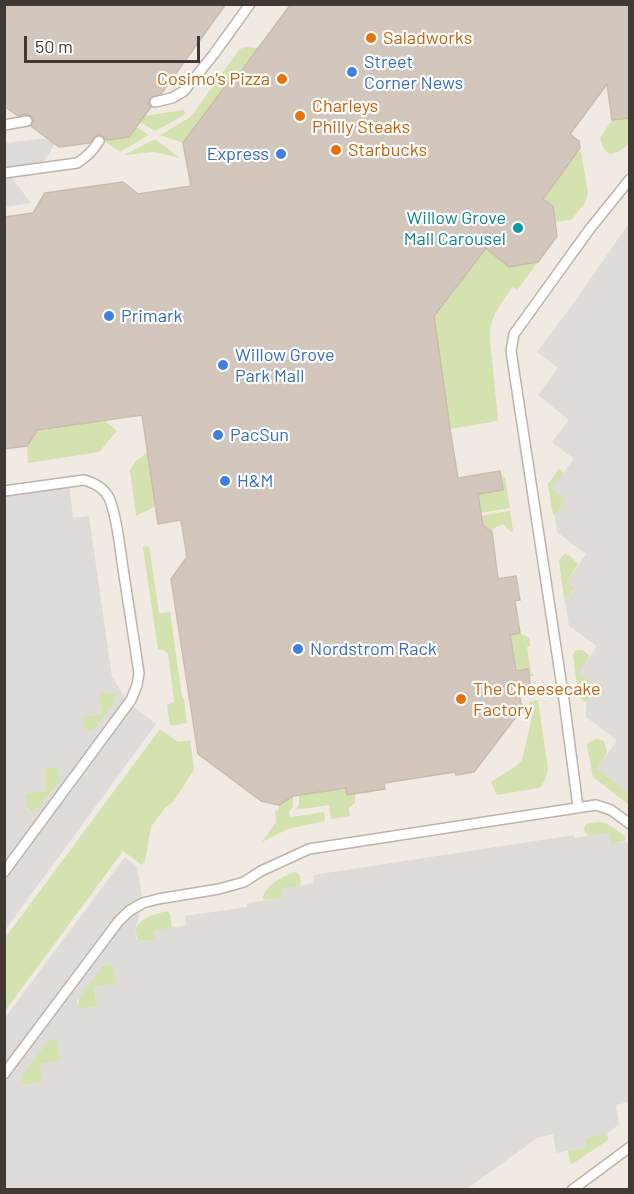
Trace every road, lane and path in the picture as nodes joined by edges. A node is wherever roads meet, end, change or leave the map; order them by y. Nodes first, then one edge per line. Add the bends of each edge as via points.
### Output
1 (250, 4) edge
2 (155, 102) dead end
3 (27, 121) dead end
4 (4, 125) edge
5 (99, 141) dead end
6 (4, 173) edge
7 (630, 179) edge
8 (4, 491) edge
9 (578, 807) junction
10 (630, 824) edge
11 (4, 872) edge
12 (4, 1074) edge
13 (630, 1147) edge
14 (572, 1190) edge

1 - 2 lane via 184,91
3 - 4 lane
5 - 6 lane via 77,163
7 - 9 lane via 520,325 514,334 512,351
8 - 11 lane via 84,480 101,487 108,496 120,544 139,673 131,700
9 - 10 lane via 596,805
9 - 12 lane via 309,849 243,882 142,903 118,922
13 - 14 lane

